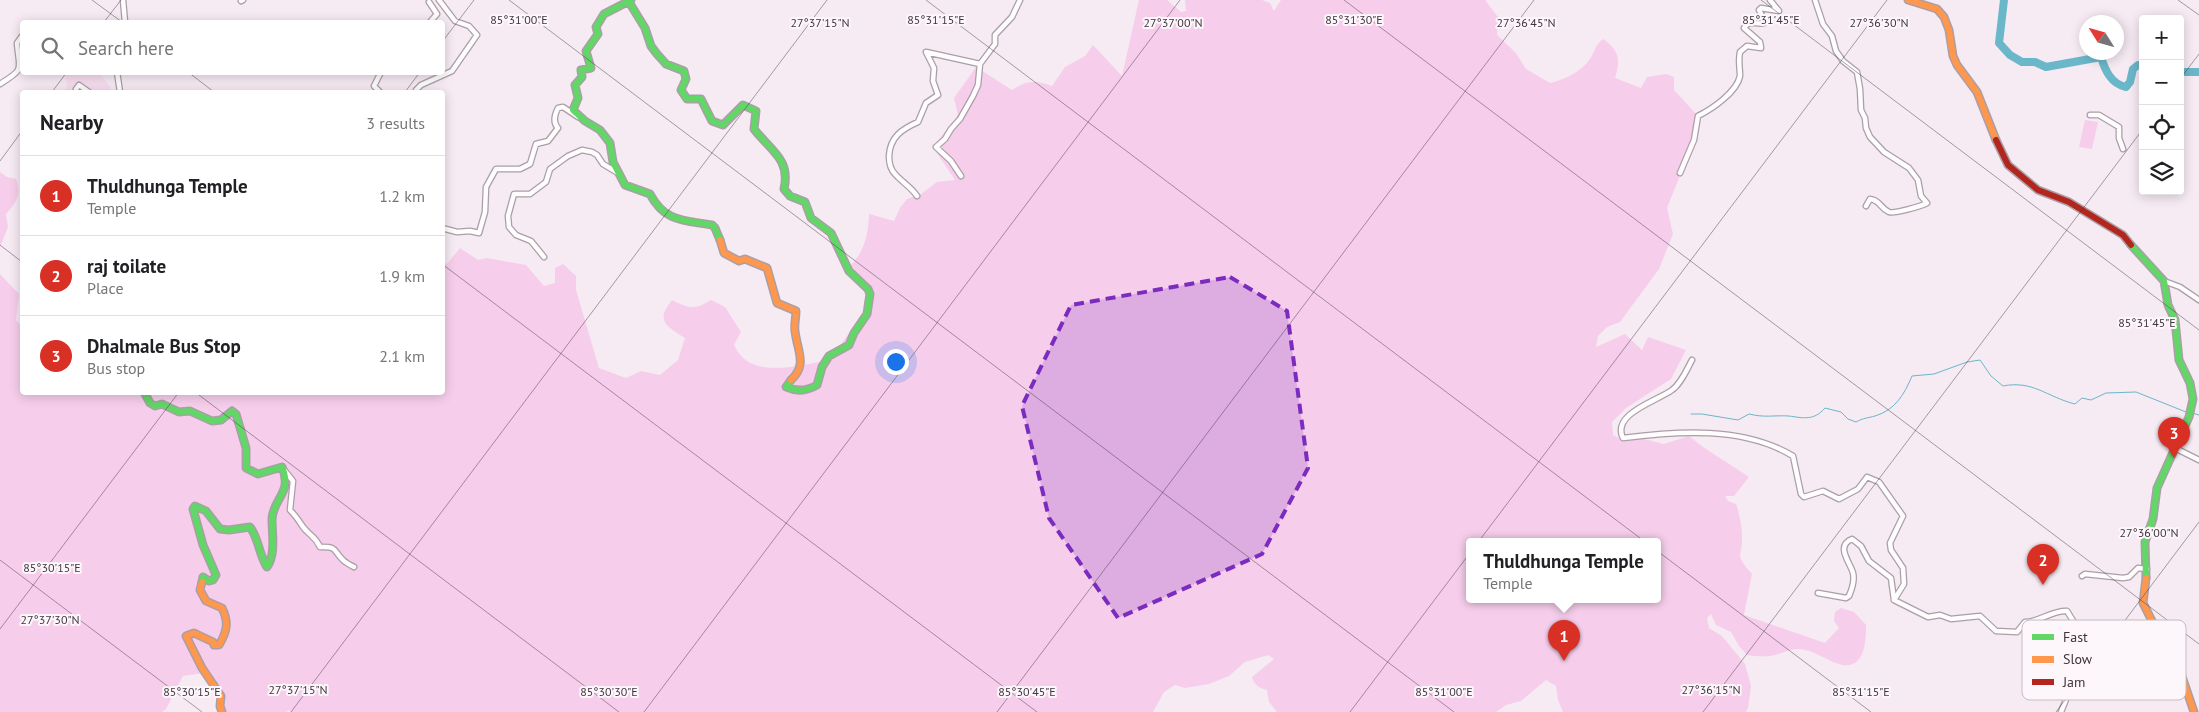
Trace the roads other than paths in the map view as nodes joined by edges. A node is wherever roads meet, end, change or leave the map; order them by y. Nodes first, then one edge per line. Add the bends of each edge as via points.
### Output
1 (123, 0) edge
2 (439, 0) edge
3 (1020, 0) edge
4 (1770, 0) edge
5 (1815, 0) edge
6 (1908, 0) edge
7 (630, 1) edge
8 (429, 2) dead end
9 (126, 20) edge
10 (432, 20) edge
11 (20, 39) edge
12 (980, 64) junction
13 (20, 65) edge
14 (20, 65) edge
15 (445, 74) edge
16 (117, 75) edge
17 (380, 75) edge
18 (443, 75) edge
19 (0, 84) edge
20 (76, 89) dead end
21 (86, 90) edge
22 (120, 90) edge
23 (378, 90) edge
24 (416, 90) edge
25 (2090, 116) dead end
26 (585, 122) junction
27 (2123, 149) dead end
28 (1680, 173) dead end
29 (619, 174) junction
30 (962, 176) dead end
31 (917, 196) dead end
32 (1866, 206) dead end
33 (445, 229) edge
34 (544, 257) dead end
35 (2164, 281) junction
36 (2199, 300) edge
37 (1692, 360) dead end
38 (146, 395) edge
39 (2175, 448) junction
40 (2199, 460) edge
41 (284, 470) junction
42 (354, 567) dead end
43 (2147, 569) junction
44 (2082, 576) dead end
45 (1818, 593) dead end
46 (1894, 600) junction
47 (2038, 620) edge
48 (2073, 620) edge
49 (2152, 620) edge
50 (2022, 626) edge
51 (2186, 688) edge
52 (2066, 700) edge
53 (222, 712) edge
54 (2060, 712) edge
55 (2194, 712) edge

1 - 9 street
2 - 15 street via 454,21 469,26 476,35 452,71
3 - 12 street via 1012,17 995,35 994,44
4 - 28 street via 1780,11 1761,8 1764,23 1753,22 1744,28 1760,42 1762,48 1747,46 1740,52 1737,83 1698,116 1694,140
5 - 32 street via 1836,51 1857,72 1861,110 1870,137 1884,152 1909,168 1918,180 1921,196 1927,203 1894,213 1870,199
6 - 35 street via 1937,9 1944,17 1953,56 1977,92 2008,165 2038,190 2069,202 2123,235
7 - 26 street via 604,14 596,27 598,34 586,51 591,68 581,70 582,77 575,82 578,98 573,110
7 - 29 street via 656,54 666,64 684,71 686,79 681,90 686,99 701,99 712,123 723,125 743,105 756,111 754,129 785,164 787,180 784,189 790,196 806,202 811,218 830,233 849,271 868,289 867,314 849,345 832,353 826,360 817,385 794,391 786,387 797,377 802,364 795,331 796,311 777,303 767,268 745,259 739,261 724,252 717,230 710,224 683,222 663,213 650,194 625,185
8 - 10 street via 437,14
11 - 14 street via 17,43
12 - 30 street via 978,85 973,96 945,139 936,147
12 - 31 street via 926,52 934,68 933,81 938,95 926,103 918,122 895,136 889,157 894,173
13 - 19 street via 16,74
16 - 22 street
17 - 23 street via 374,86
18 - 24 street
20 - 21 street via 79,85
25 - 27 street via 2100,114 2119,127
26 - 29 street via 600,130 610,143
26 - 33 street via 563,107 558,108 554,116 558,128 548,141 536,144 530,164 520,168 496,168 486,187 485,212 479,234 470,230 457,232
29 - 34 street via 592,152 582,150 550,169 546,182 530,194 514,194 508,216 509,228 531,242
35 - 36 street
35 - 39 street via 2168,305 2175,320 2179,360 2192,392 2192,408
37 - 46 street via 1674,389 1630,414 1623,422 1623,438 1698,432 1774,447 1793,456 1804,496 1823,491 1834,498 1845,498 1867,477 1872,477 1904,516 1890,543 1903,568 1904,584
38 - 41 street via 155,406 162,404 175,411 190,411 217,422 232,411 236,414 246,448 246,468 258,474 282,467
39 - 40 street
39 - 43 street via 2157,488 2153,519 2144,542
41 - 42 street via 292,481 290,510 316,537 320,547 331,546 342,560
41 - 53 street via 285,487 272,518 270,546 273,560 267,567 260,556 259,541 250,527 228,531 220,529 200,507 193,509 216,575 209,581 203,577 200,590 206,601 222,608 227,631 219,645 194,632 186,636 221,696
43 - 44 street via 2138,568 2130,577 2123,578
43 - 49 street via 2143,603
45 - 46 street via 1849,596 1854,584 1853,574 1844,548 1852,539 1861,546 1869,561 1891,578
46 - 50 street via 1928,617 1980,616 1996,631 2017,632
47 - 48 street via 2059,611 2067,611
51 - 55 street
52 - 54 street

